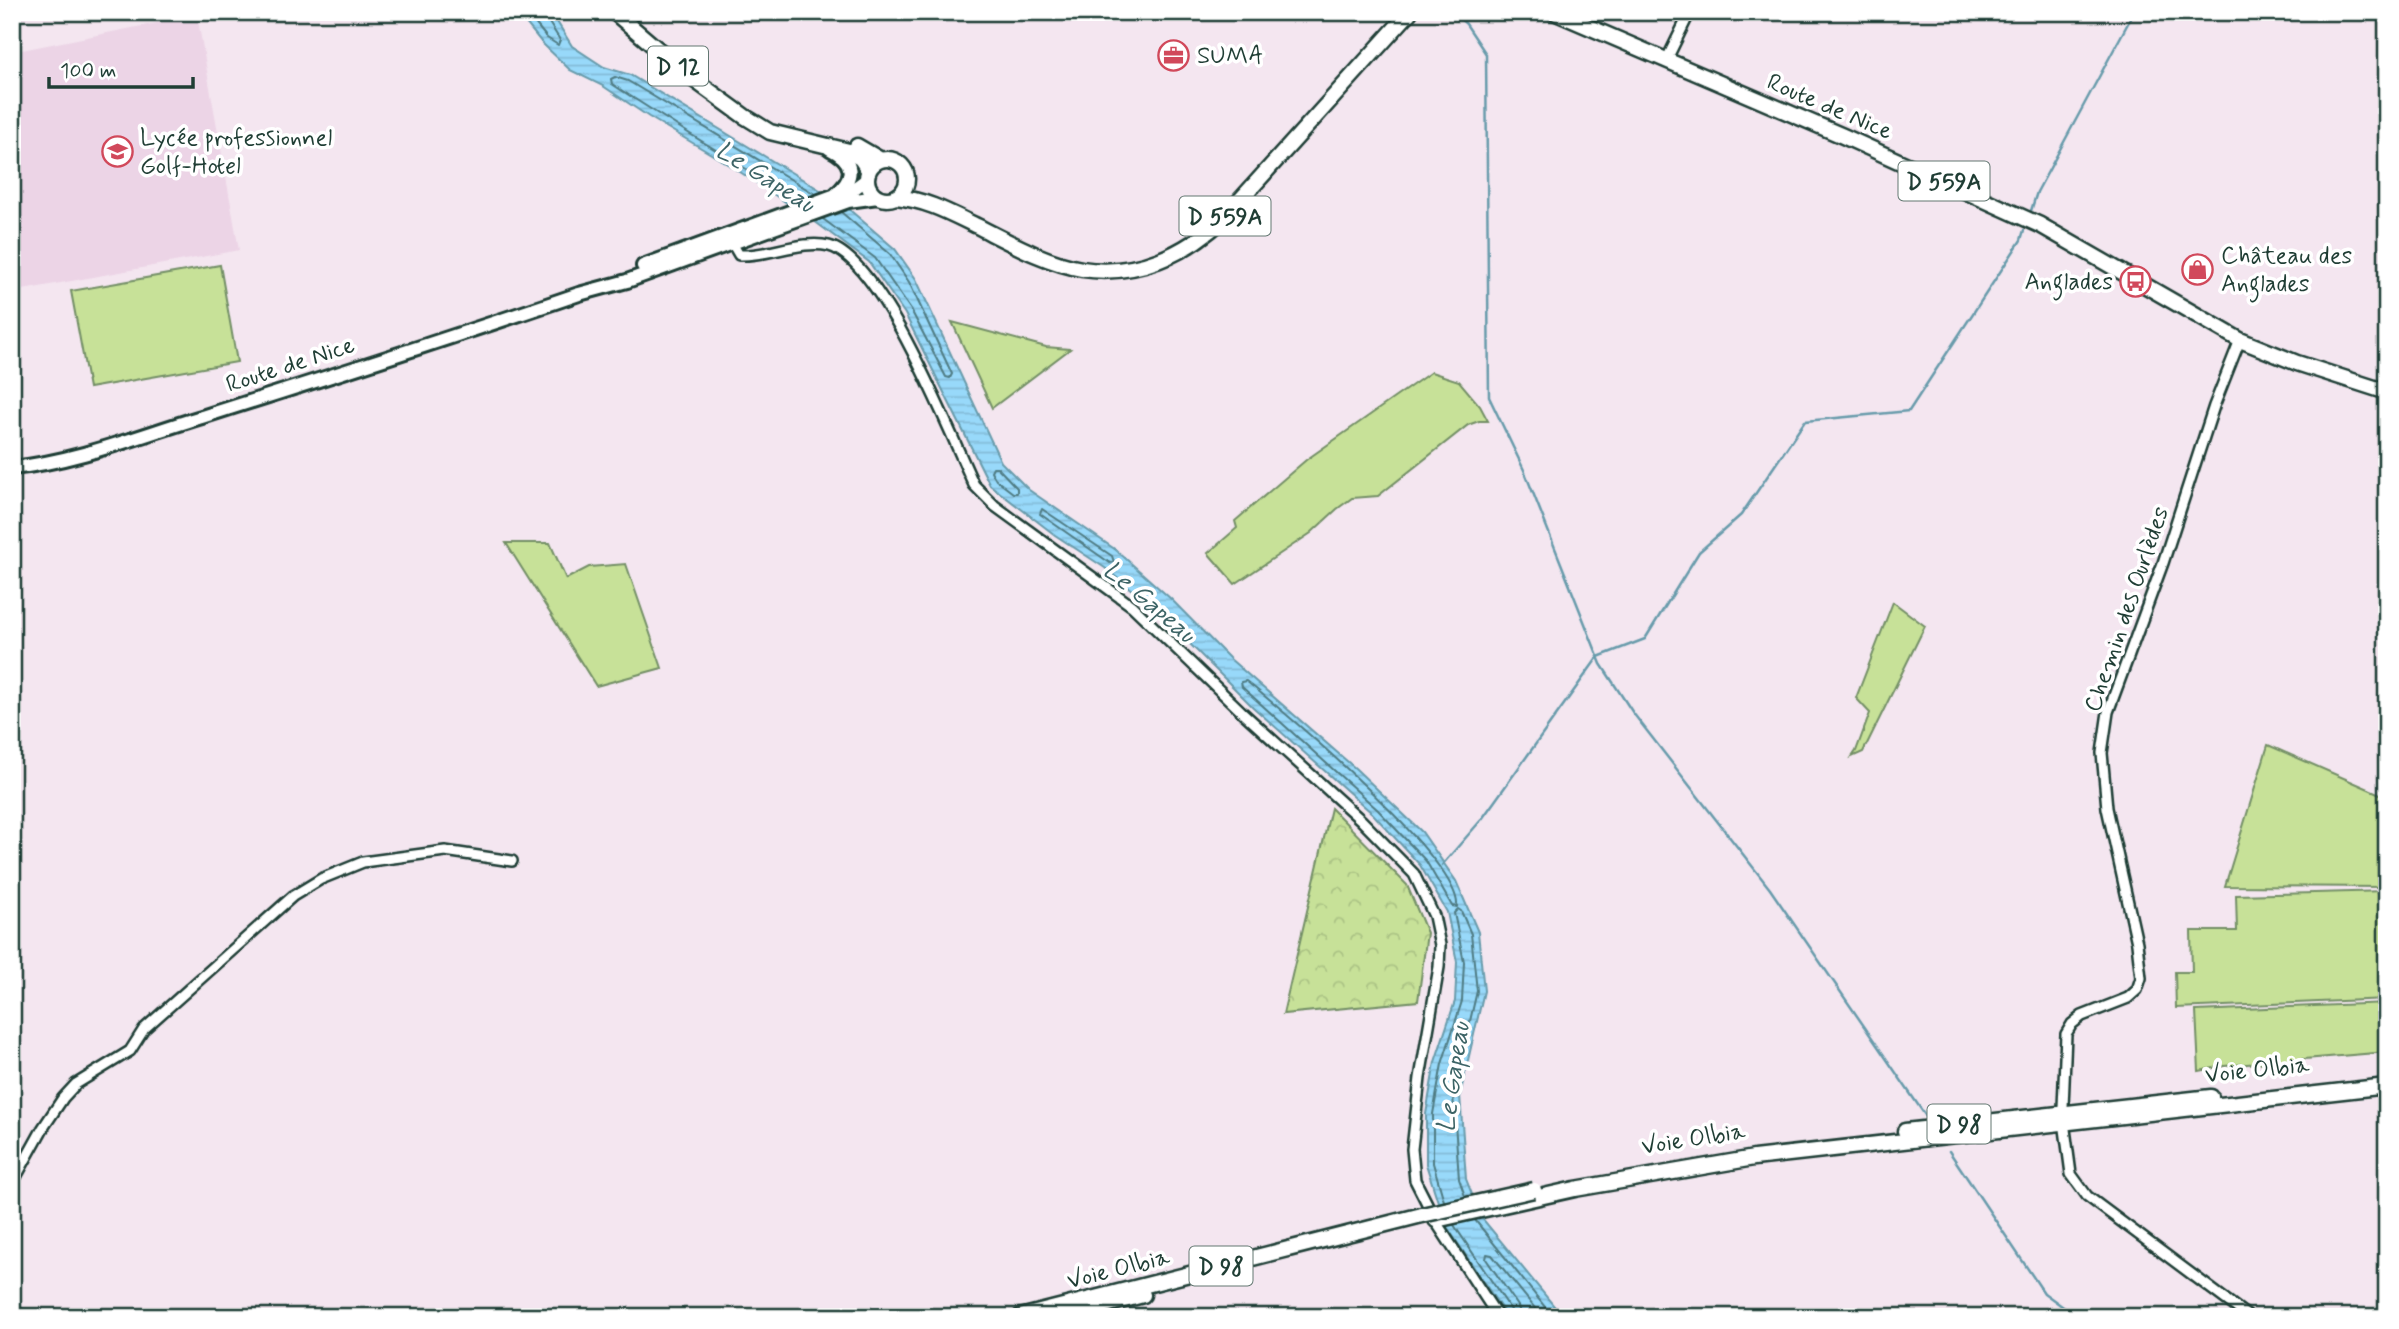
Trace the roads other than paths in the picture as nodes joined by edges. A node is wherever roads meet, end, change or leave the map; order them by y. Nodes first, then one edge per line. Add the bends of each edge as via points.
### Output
1 (614, 12) edge
2 (1410, 12) edge
3 (1553, 12) edge
4 (1690, 12) edge
5 (1666, 61) junction
6 (744, 116) junction
7 (825, 146) junction
8 (881, 160) junction
9 (868, 175) junction
10 (907, 179) junction
11 (836, 194) junction
12 (878, 197) junction
13 (896, 197) junction
14 (937, 206) junction
15 (783, 219) junction
16 (730, 241) junction
17 (579, 294) junction
18 (2240, 340) junction
19 (2387, 392) edge
20 (12, 468) edge
21 (512, 861) dead end
22 (2387, 1077) edge
23 (2387, 1086) edge
24 (2063, 1107) dead end
25 (2065, 1129) dead end
26 (12, 1184) edge
27 (1535, 1194) junction
28 (1423, 1219) junction
29 (12, 1311) edge
30 (26, 1317) edge
31 (1020, 1317) edge
32 (1060, 1317) edge
33 (1498, 1317) edge
34 (2249, 1317) edge

1 - 6 main road, D 12
2 - 14 main road, D 559A via 1224,218 1191,244 1154,263 1117,270 1080,269 1046,258
3 - 5 main road, Route de Nice / D 559A
4 - 5 street
5 - 18 main road, Route de Nice / D 559A via 2040,225
6 - 7 main road, D 12 via 771,132
6 - 8 main road via 850,143
7 - 9 main road via 857,155
7 - 11 main road via 845,159 850,170 849,179
8 - 9 main road
8 - 10 main road via 897,162
9 - 11 main road via 855,188
9 - 12 main road via 870,190
10 - 13 main road
10 - 14 main road, D 559A
11 - 15 main road
12 - 13 main road
12 - 15 main road
13 - 14 main road, D 559A
15 - 16 main road
15 - 17 main road via 623,274
16 - 17 main road via 627,281
16 - 33 street via 739,255 816,244 831,246 852,260 898,321 974,485 995,506 1132,606 1414,874 1434,916 1440,945 1414,1125 1415,1180 1438,1225
17 - 20 main road, Route de Nice via 85,453
18 - 19 main road, Route de Nice / D 559A
18 - 24 street, Chemin des Ourlèdes via 2108,712 2102,753 2107,808 2137,943 2140,978 2137,990 2128,998 2082,1016 2066,1034
21 - 26 street via 445,851 404,855 363,862 293,896 144,1030 130,1051 76,1084 43,1128
22 - 27 main road, Voie Olbia / D 98 via 1837,1140 1702,1159
23 - 27 main road, Voie Olbia / D 98 via 1815,1150
25 - 34 street via 2071,1174 2087,1196
27 - 28 main road, Voie Olbia / D 98
28 - 31 main road, Voie Olbia / D 98
28 - 32 main road, Voie Olbia / D 98
29 - 30 street

